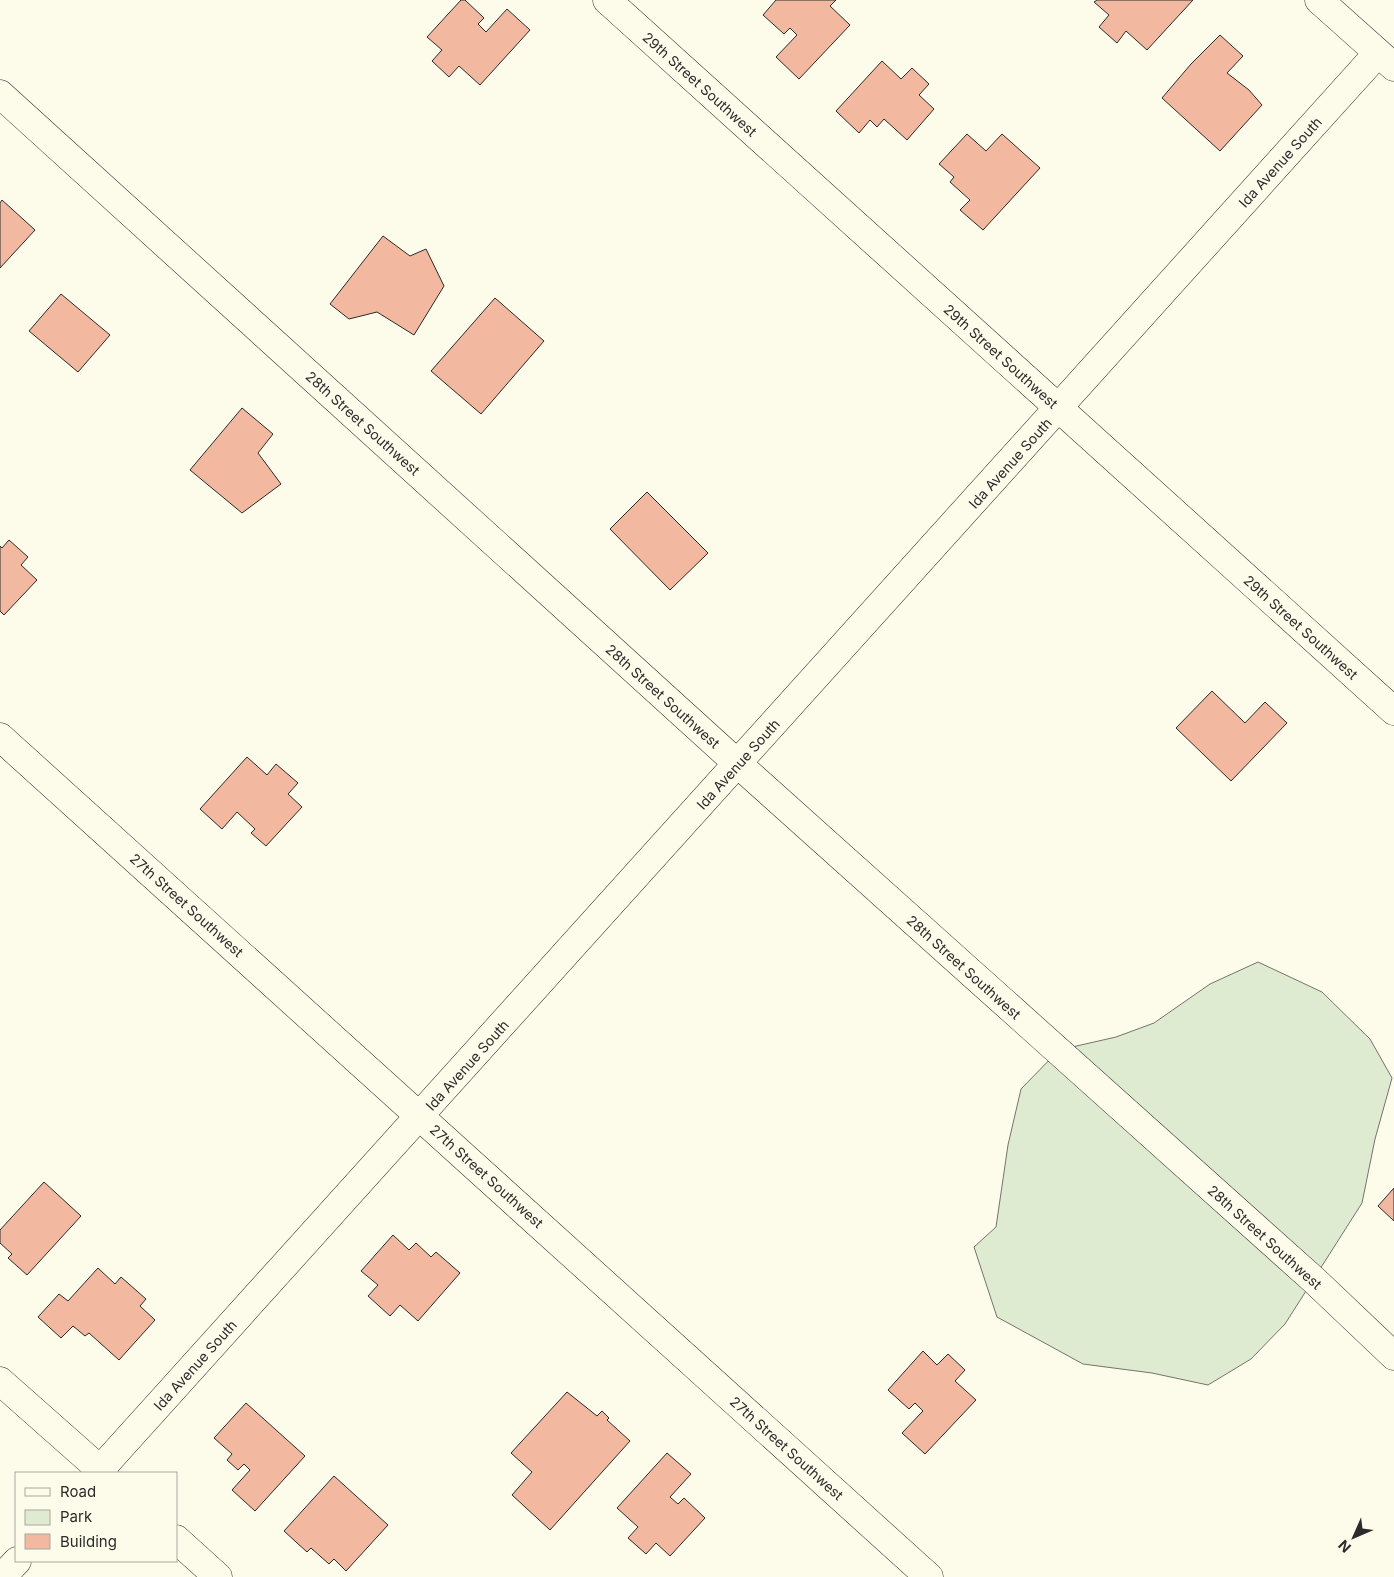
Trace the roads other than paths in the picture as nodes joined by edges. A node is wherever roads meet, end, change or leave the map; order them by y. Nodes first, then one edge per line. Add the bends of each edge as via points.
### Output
1 (607, 0) edge
2 (1319, 0) edge
3 (1386, 60) edge
4 (0, 94) edge
5 (1059, 409) junction
6 (1394, 711) edge
7 (0, 736) edge
8 (738, 764) junction
9 (421, 1116) junction
10 (1394, 1356) edge
11 (0, 1380) edge
12 (100, 1472) edge
13 (178, 1541) edge
14 (16, 1562) edge
15 (2, 1577) edge
16 (218, 1577) edge
17 (929, 1577) edge

1 - 5 street, 29th Street Southwest
2 - 3 street
3 - 5 street, Ida Avenue South
4 - 8 street, 28th Street Southwest
5 - 6 street, 29th Street Southwest
5 - 8 street, Ida Avenue South
7 - 9 street, 27th Street Southwest
8 - 9 street, Ida Avenue South
8 - 10 street, 28th Street Southwest via 1315,1281
9 - 12 street, Ida Avenue South
9 - 17 street, 27th Street Southwest
11 - 12 street
13 - 16 street
14 - 15 street

